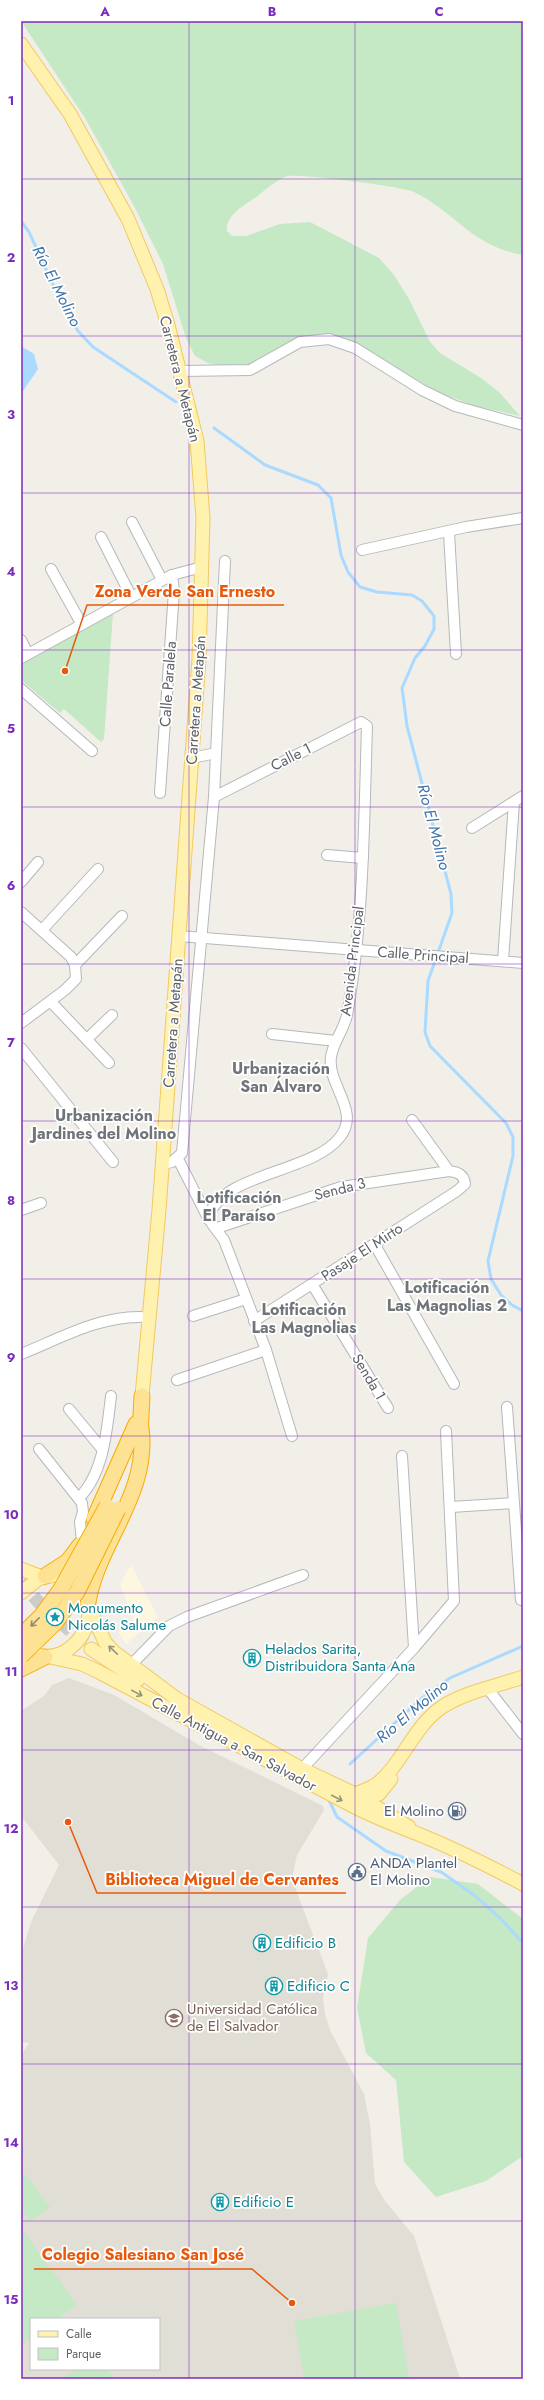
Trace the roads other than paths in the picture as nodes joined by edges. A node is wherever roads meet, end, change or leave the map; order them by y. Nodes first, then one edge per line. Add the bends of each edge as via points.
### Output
1 (21, 44) edge
2 (181, 371) junction
3 (523, 424) edge
4 (523, 518) edge
5 (132, 522) dead end
6 (449, 533) junction
7 (101, 537) dead end
8 (362, 550) dead end
9 (225, 561) dead end
10 (202, 567) junction
11 (52, 570) dead end
12 (172, 574) junction
13 (162, 580) junction
14 (132, 596) junction
15 (81, 623) junction
16 (21, 640) edge
17 (456, 654) dead end
18 (24, 656) edge
19 (21, 689) edge
20 (367, 726) joint
21 (92, 751) dead end
22 (216, 754) junction
23 (192, 758) junction
24 (160, 793) dead end
25 (214, 797) junction
26 (519, 799) edge
27 (472, 828) dead end
28 (327, 855) dead end
29 (362, 858) junction
30 (38, 862) dead end
31 (98, 869) dead end
32 (21, 882) edge
33 (21, 912) edge
34 (122, 916) dead end
35 (42, 930) junction
36 (179, 936) junction
37 (202, 938) junction
38 (355, 950) junction
39 (503, 961) junction
40 (523, 963) edge
41 (75, 965) junction
42 (51, 1002) junction
43 (112, 1015) dead end
44 (21, 1023) edge
45 (272, 1034) dead end
46 (87, 1039) junction
47 (336, 1041) junction
48 (21, 1048) edge
49 (109, 1063) dead end
50 (412, 1120) dead end
51 (178, 1159) junction
52 (113, 1162) dead end
53 (163, 1164) junction
54 (448, 1171) junction
55 (41, 1203) dead end
56 (21, 1210) edge
57 (209, 1218) junction
58 (217, 1228) junction
59 (374, 1245) junction
60 (312, 1284) junction
61 (246, 1299) junction
62 (145, 1316) junction
63 (193, 1316) dead end
64 (254, 1321) junction
65 (266, 1350) junction
66 (21, 1354) edge
67 (177, 1380) dead end
68 (454, 1384) dead end
69 (111, 1396) dead end
70 (142, 1396) joint
71 (507, 1406) dead end
72 (388, 1408) dead end
73 (69, 1409) dead end
74 (139, 1426) junction
75 (446, 1431) dead end
76 (292, 1436) dead end
77 (38, 1449) dead end
78 (102, 1449) junction
79 (402, 1456) dead end
80 (80, 1498) junction
81 (514, 1503) junction
82 (451, 1507) junction
83 (107, 1510) junction
84 (119, 1525) junction
85 (82, 1541) junction
86 (21, 1569) edge
87 (303, 1575) dead end
88 (44, 1576) junction
89 (21, 1593) edge
90 (521, 1600) dead end
91 (88, 1603) junction
92 (21, 1636) edge
93 (21, 1644) edge
94 (414, 1648) junction
95 (90, 1649) tunnel mouth
96 (21, 1656) edge
97 (47, 1657) junction
98 (131, 1665) junction
99 (21, 1669) edge
100 (523, 1677) edge
101 (488, 1689) junction
102 (177, 1700) junction
103 (523, 1734) edge
104 (395, 1763) junction
105 (302, 1768) junction
106 (354, 1800) junction
107 (366, 1801) junction
108 (418, 1834) junction
109 (523, 1884) edge

1 - 2 main road, Carretera a Metapán via 70,114 128,219 157,290
2 - 3 street via 250,370 300,342 329,338 355,348 422,390 455,406
2 - 10 main road, Carretera a Metapán via 197,441 203,518
4 - 6 street
5 - 13 street
6 - 8 street
6 - 17 street
7 - 14 street
9 - 22 street
10 - 12 street
10 - 23 main road, Carretera a Metapán
11 - 15 street
12 - 13 street
12 - 24 street, Calle Paralela via 174,591
13 - 14 street
14 - 15 street
15 - 18 street
16 - 18 street
19 - 21 street
20 - 25 street, Calle 1 via 360,722
20 - 29 street, Avenida Principal
22 - 23 street
22 - 25 street
23 - 36 main road, Carretera a Metapán
25 - 37 street
26 - 27 street
26 - 39 street
28 - 29 street
29 - 38 street, Avenida Principal
30 - 32 street
31 - 35 street
33 - 35 street
34 - 41 street
35 - 41 street
36 - 37 street, Calle Principal
36 - 53 main road, Carretera a Metapán
37 - 38 street, Calle Principal
37 - 51 street via 182,1153
38 - 39 street, Calle Principal
38 - 47 street, Avenida Principal via 347,1016
39 - 40 street, Calle Principal
41 - 42 street via 76,979
42 - 44 street
42 - 46 street
43 - 46 street
45 - 47 street
46 - 49 street
47 - 57 street, Avenida Principal via 331,1064 348,1117 340,1138 321,1153 231,1190 220,1200
48 - 52 street
50 - 54 street
51 - 53 street
51 - 57 street
53 - 62 main road, Carretera a Metapán
54 - 58 street, Senda 3 via 341,1187
54 - 59 street, Pasaje El Mirto via 461,1175 465,1184
55 - 56 street
57 - 58 street
58 - 61 street
59 - 60 street, Pasaje El Mirto
59 - 68 street
60 - 64 street, Pasaje El Mirto
60 - 72 street, Senda 1
61 - 63 street
61 - 64 street
62 - 66 street via 98,1322
62 - 70 main road, Carretera a Metapán via 148,1343
64 - 65 street
65 - 67 street
65 - 76 street
69 - 78 street
70 - 74 highway
71 - 81 street
73 - 78 street
74 - 83 highway
74 - 84 highway via 141,1456 137,1478
75 - 82 street
77 - 80 street
78 - 80 street via 90,1485
79 - 94 street
80 - 85 street via 83,1507 80,1522
81 - 82 street
81 - 90 street
82 - 94 street via 454,1601
83 - 84 highway
83 - 85 highway
83 -> 92 highway, bridge via 61,1589 46,1610
83 - 96 highway, bridge via 77,1592 56,1622
84 - 91 highway via 94,1577
85 - 88 highway via 68,1562
86 - 88 main road
87 - 98 street via 187,1617 169,1626
88 - 89 main road via 31,1583
88 - 91 main road, Calle Antigua a San Salvador via 71,1578 80,1587
91 - 97 main road via 88,1621 82,1636 68,1649
98 -> 91 main road, Calle Antigua a San Salvador via 104,1642
93 - 97 main road, Calle Antigua a San Salvador via 33,1653
94 - 105 street
95 - 102 main road via 157,1692
97 - 99 highway
97 -> 106 main road, Calle Antigua a San Salvador via 82,1664
98 - 102 main road, Calle Antigua a San Salvador
100 - 101 main road
101 - 103 street
101 - 104 main road via 442,1707 415,1735
102 - 105 main road, Calle Antigua a San Salvador
104 - 106 main road via 376,1785
104 - 107 main road via 392,1778 379,1794
105 - 106 main road, Calle Antigua a San Salvador
106 - 107 main road, Calle Antigua a San Salvador
106 - 108 main road, Calle Antigua a San Salvador via 388,1824
107 - 108 main road, Calle Antigua a San Salvador via 406,1823
108 - 109 main road, Calle Antigua a San Salvador

